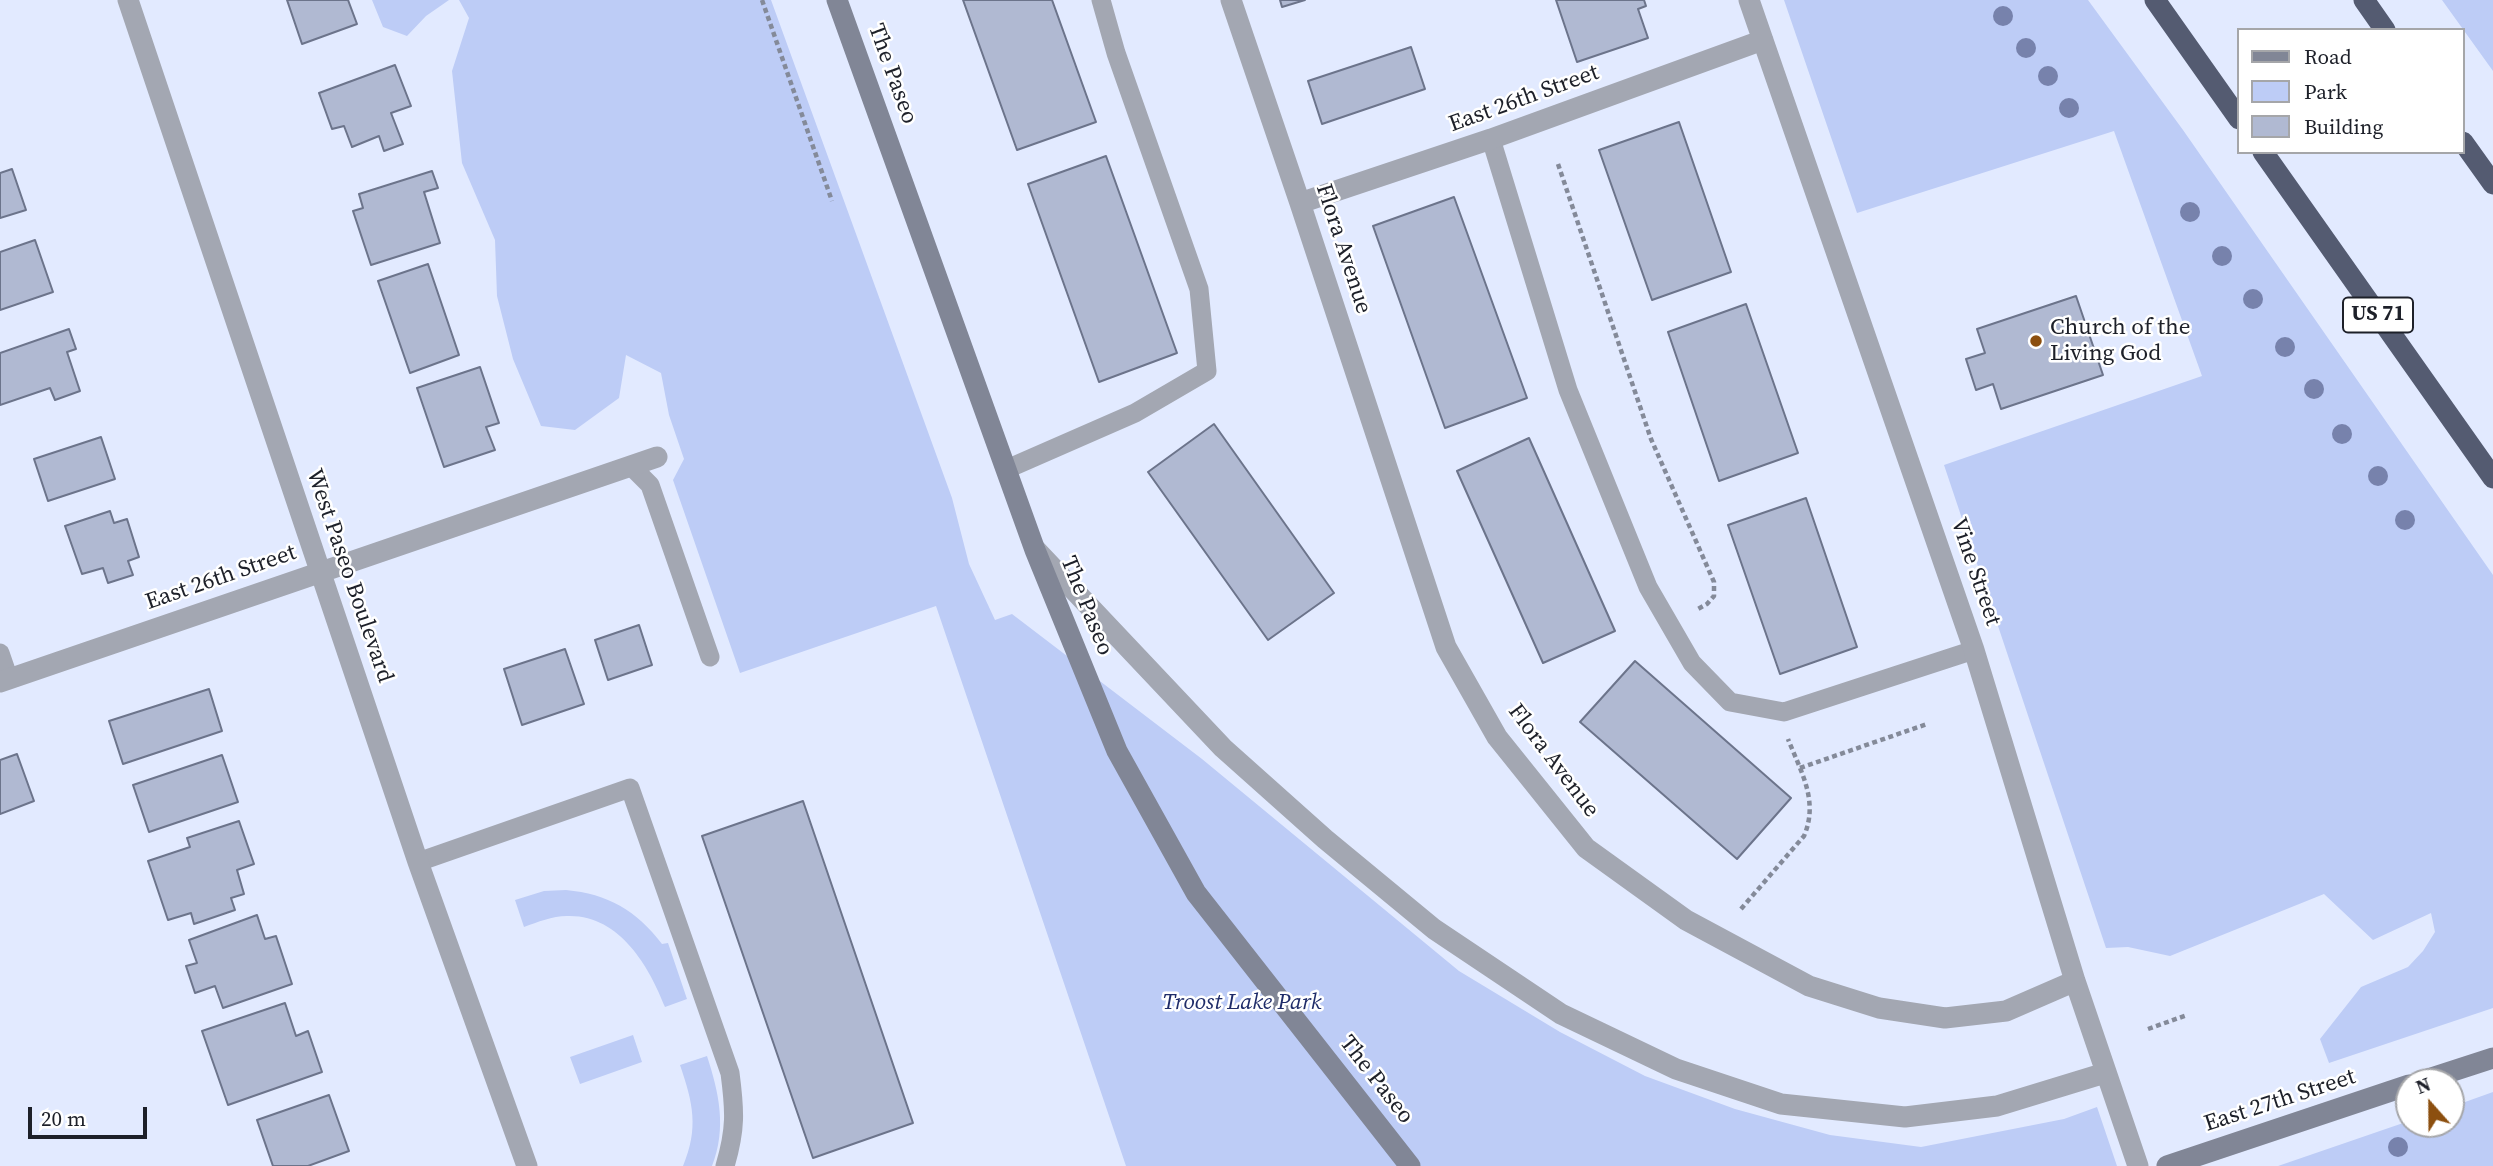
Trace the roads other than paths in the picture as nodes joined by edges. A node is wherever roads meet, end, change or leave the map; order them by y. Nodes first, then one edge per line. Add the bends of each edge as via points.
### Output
1 (128, 0) edge
2 (837, 0) edge
3 (1101, 0) edge
4 (1231, 0) edge
5 (1749, 0) edge
6 (2155, 0) edge
7 (2364, 0) edge
8 (2384, 28) edge
9 (1763, 40) junction
10 (2238, 118) edge
11 (1491, 139) junction
12 (2465, 145) edge
13 (2264, 154) edge
14 (2493, 184) edge
15 (1300, 203) junction
16 (657, 457) dead end
17 (631, 466) junction
18 (1007, 469) junction
19 (2493, 478) edge
20 (1035, 550) junction
21 (320, 572) junction
22 (1974, 650) junction
23 (0, 653) edge
24 (710, 657) dead end
25 (4, 680) edge
26 (418, 862) junction
27 (2075, 981) junction
28 (2493, 1058) edge
29 (2462, 1068) edge
30 (2105, 1073) junction
31 (2395, 1090) edge
32 (527, 1166) edge
33 (725, 1166) edge
34 (1410, 1166) edge
35 (2138, 1166) edge
36 (2167, 1166) edge

1 - 21 street, West Paseo Boulevard
2 - 18 main road, The Paseo
3 - 18 lane via 1199,289 1207,371 1135,413
4 - 15 street, Flora Avenue
5 - 9 street, Vine Street
6 - 10 highway
7 - 8 highway
9 - 11 street, East 26th Street
9 - 22 street, Vine Street
11 - 15 street, East 26th Street
11 - 22 lane via 1568,390 1648,587 1692,663 1731,702 1784,712
12 - 14 highway
13 - 19 highway, US 71
15 - 27 street, Flora Avenue via 1446,647 1497,737 1586,848 1696,926 1810,986 1879,1008 1945,1018 2006,1011
16 - 17 street, East 26th Street
17 - 21 street, East 26th Street
17 - 24 lane via 650,485
18 - 20 main road, The Paseo
20 - 30 street via 1223,748 1325,839 1434,929 1561,1014 1676,1069 1782,1104 1905,1117 1997,1106
20 - 34 main road, The Paseo via 1116,751 1196,893
21 - 25 street, East 26th Street
21 - 26 street, West Paseo Boulevard
22 - 27 street, Vine Street
23 - 25 lane
26 - 32 street, West Paseo Boulevard
26 - 33 lane via 630,788 730,1073 735,1113
27 - 30 street, Vine Street
28 - 29 main road
30 - 35 street, Vine Street
31 - 36 main road, East 27th Street

